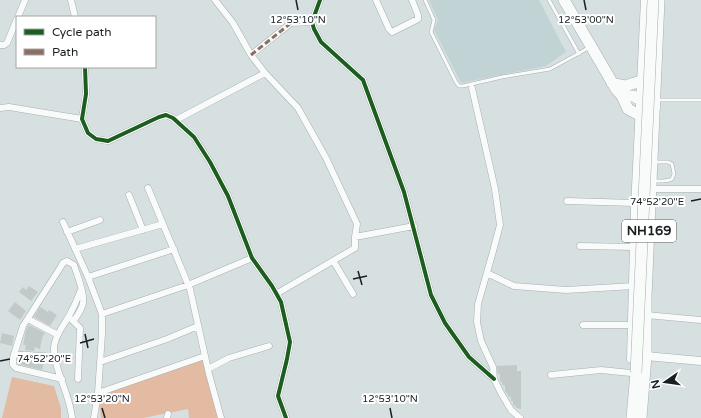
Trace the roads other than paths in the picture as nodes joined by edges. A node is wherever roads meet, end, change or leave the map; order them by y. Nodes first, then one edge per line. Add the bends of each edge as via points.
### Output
1 (25, 0) edge
2 (71, 0) edge
3 (215, 0) edge
4 (320, 0) edge
5 (376, 0) edge
6 (412, 0) edge
7 (425, 0) edge
8 (548, 0) edge
9 (564, 0) edge
10 (645, 0) edge
11 (653, 0) edge
12 (659, 0) edge
13 (18, 16) edge
14 (75, 16) edge
15 (16, 20) edge
16 (312, 22) junction
17 (0, 45) edge
18 (590, 46) junction
19 (578, 54) junction
20 (251, 56) junction
21 (85, 68) edge
22 (265, 73) junction
23 (641, 81) junction
24 (612, 83) junction
25 (472, 88) dead end
26 (622, 96) junction
27 (640, 99) junction
28 (701, 100) edge
29 (654, 103) junction
30 (0, 108) edge
31 (639, 115) junction
32 (82, 119) junction
33 (176, 120) junction
34 (654, 123) junction
35 (652, 162) junction
36 (651, 185) junction
37 (148, 188) dead end
38 (701, 189) edge
39 (129, 195) dead end
40 (567, 200) dead end
41 (635, 202) junction
42 (100, 220) dead end
43 (63, 222) dead end
44 (163, 224) junction
45 (414, 226) junction
46 (143, 230) junction
47 (67, 232) junction
48 (355, 237) junction
49 (580, 246) dead end
50 (635, 247) junction
51 (75, 249) junction
52 (174, 249) junction
53 (252, 258) junction
54 (334, 262) junction
55 (487, 273) junction
56 (88, 277) junction
57 (188, 285) junction
58 (634, 286) junction
59 (81, 290) junction
60 (276, 294) junction
61 (352, 294) dead end
62 (102, 314) junction
63 (646, 315) junction
64 (68, 317) junction
65 (28, 319) junction
66 (701, 320) edge
67 (74, 321) junction
68 (583, 325) dead end
69 (632, 325) junction
70 (198, 326) junction
71 (58, 335) junction
72 (269, 346) dead end
73 (14, 354) junction
74 (205, 356) junction
75 (646, 356) junction
76 (56, 357) junction
77 (701, 361) edge
78 (100, 362) junction
79 (208, 369) junction
80 (633, 373) junction
81 (551, 375) dead end
82 (78, 379) dead end
83 (494, 379) junction
84 (62, 380) junction
85 (98, 393) junction
86 (635, 416) edge
87 (72, 418) edge
88 (94, 418) edge
89 (221, 418) edge
90 (286, 418) edge
91 (520, 418) edge

1 - 13 street
2 - 14 street
3 - 20 street via 233,23
4 - 16 street
5 - 6 street via 392,32 418,19
7 - 19 lane via 434,20 431,32 459,86 550,69
8 - 19 lane
9 - 18 highway
10 - 23 street
11 - 80 highway, bridge
12 - 29 highway
15 - 17 street via 7,43
16 - 20 street via 291,23
16 - 45 street via 322,42 363,80
18 - 19 lane
18 - 24 highway
20 - 22 street
21 - 32 street via 86,94
22 - 33 street
22 - 48 street via 298,108 326,158 357,224
23 - 24 highway via 625,86
23 - 27 street
24 - 26 highway
25 - 55 street via 499,210 500,224
26 - 27 highway
26 - 31 highway via 628,109
27 - 29 highway
27 - 31 street
28 - 29 lane
29 - 34 highway, NH169
30 - 32 street via 9,106
31 - 34 highway
31 - 41 street
32 - 33 street via 88,133 96,139 108,141 159,117 166,115
33 - 53 street via 194,137 210,162 228,196
34 - 35 highway, NH169
35 - 36 highway, NH169
35 - 36 lane via 672,164 674,177
36 - 38 street
36 - 63 highway, NH169
37 - 44 street
39 - 46 street
40 - 41 street
41 - 50 street
42 - 47 street
43 - 47 street
44 - 46 street
44 - 52 street
45 - 48 street
45 - 83 street via 431,295 445,323 468,357
46 - 51 street
47 - 51 street
48 - 54 street via 356,248
49 - 50 street
50 - 58 street
51 - 56 street
52 - 56 street
52 - 57 street
53 - 57 street
53 - 60 street
54 - 60 street via 328,263
54 - 61 street
55 - 58 street via 514,286 566,290
55 - 83 street via 478,304 477,322 481,341 493,367
56 - 62 street
57 - 62 street
57 - 70 street
58 - 69 street
59 - 64 street
59 - 65 street via 74,265 67,261 63,263
59 - 67 street via 83,303
60 - 90 street via 281,302 290,342 278,396
62 - 78 street
63 - 66 street
63 - 75 highway, NH169
64 - 67 street
64 - 71 street
65 - 71 street
65 - 73 street via 23,326
67 - 82 street via 80,328
68 - 69 street
69 - 80 street
70 - 74 street
70 - 78 street
71 - 76 street via 54,349
72 - 79 street via 229,358
73 - 76 street
73 - 84 street via 13,364 16,368
74 - 79 street
74 - 85 street
75 - 77 street
75 - 86 highway, NH169
76 - 84 street
78 - 85 street
79 - 89 street
80 - 81 street via 602,370
80 - 86 highway, NH169
83 - 91 street via 510,410
84 - 87 street
85 - 88 street

